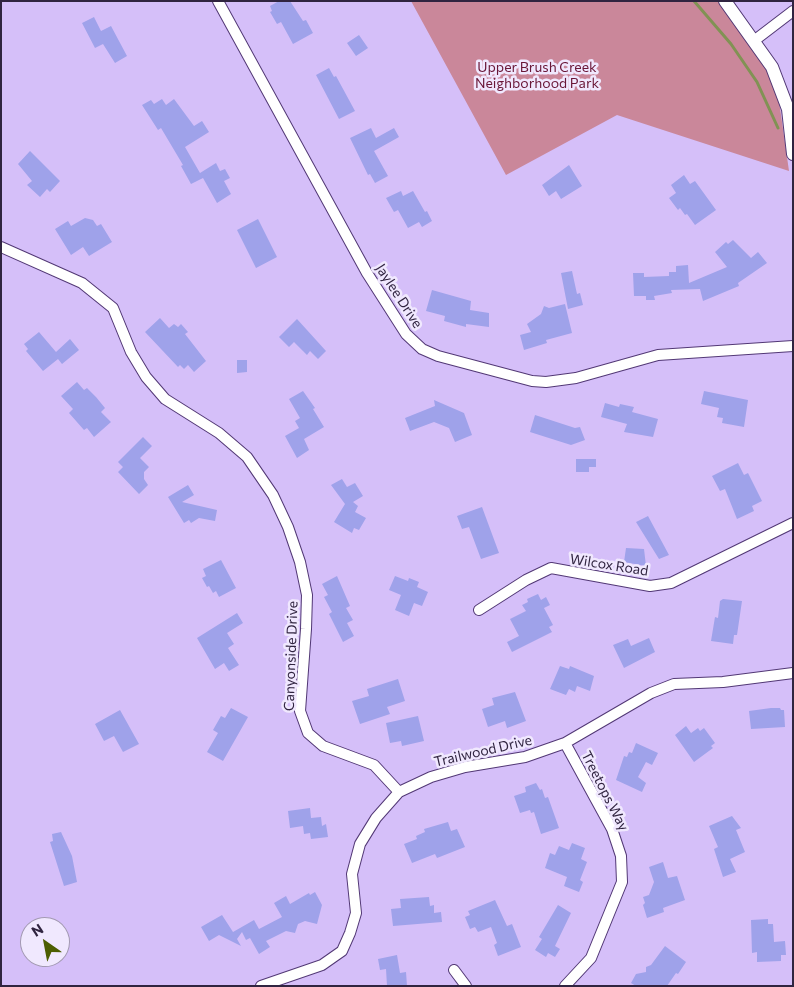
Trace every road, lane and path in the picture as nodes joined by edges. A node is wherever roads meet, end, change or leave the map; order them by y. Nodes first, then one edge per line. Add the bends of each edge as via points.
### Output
1 (218, 1) edge
2 (725, 1) edge
3 (793, 11) edge
4 (755, 40) junction
5 (793, 154) edge
6 (1, 247) edge
7 (793, 346) edge
8 (793, 523) edge
9 (479, 610) dead end
10 (793, 673) edge
11 (565, 743) junction
12 (399, 792) junction
13 (454, 970) dead end
14 (261, 986) edge
15 (466, 986) edge
16 (565, 986) edge

1 - 7 street, Jaylee Drive via 367,273 406,334 422,349 438,356 546,382 576,378 658,355
2 - 4 street
3 - 4 street
4 - 5 street via 782,88
6 - 12 street, Canyonside Drive via 82,283 113,308 131,352 165,400 219,433 247,457 273,495 300,562 306,612 300,712 308,733 323,746 374,765
8 - 9 street, Wilcox Road via 672,583 650,586 551,568
10 - 11 street, Trailwood Drive via 674,684 651,693
11 - 12 street, Trailwood Drive via 525,757 465,767 431,777
11 - 16 street, Treetops Way via 612,829 621,856 622,882 590,958
12 - 14 street, Trailwood Drive via 376,818 360,844 352,874 356,913 342,951 322,965
13 - 15 street

